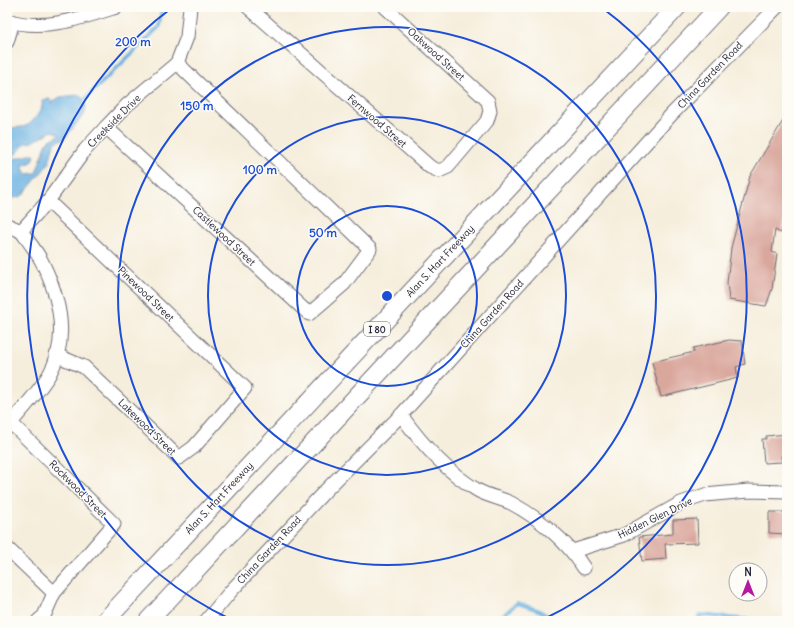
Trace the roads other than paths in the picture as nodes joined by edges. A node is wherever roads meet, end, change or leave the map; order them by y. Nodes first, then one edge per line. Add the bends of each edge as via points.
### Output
1 (116, 7) edge
2 (190, 7) edge
3 (248, 7) edge
4 (385, 7) edge
5 (667, 7) edge
6 (676, 7) edge
7 (777, 7) edge
8 (717, 10) edge
9 (10, 21) edge
10 (650, 36) junction
11 (7, 42) edge
12 (177, 64) junction
13 (488, 101) joint
14 (106, 127) junction
15 (48, 201) junction
16 (7, 225) edge
17 (21, 231) junction
18 (56, 355) junction
19 (245, 388) joint
20 (401, 415) junction
21 (9, 425) edge
22 (787, 492) edge
23 (7, 548) edge
24 (573, 551) junction
25 (584, 568) dead end
26 (54, 594) junction
27 (38, 621) edge
28 (105, 621) edge
29 (148, 621) edge
30 (206, 621) edge

1 - 9 street via 67,22 40,25
2 - 12 street, Creekside Drive via 188,37
3 - 13 street, Fernwood Street via 430,167 439,171 448,167 488,121
4 - 13 street, Oakwood Street
5 - 10 highway
6 - 10 highway, Alan S. Hart Freeway / I 80
7 - 20 street, China Garden Road via 671,115
8 - 29 highway
9 - 11 street
10 - 28 highway, Alan S. Hart Freeway / I 80
12 - 14 street, Creekside Drive
12 - 14 street, Castlewood Street via 370,249 344,284 309,314
14 - 15 street, Creekside Drive via 85,150
15 - 17 street, Creekside Drive
15 - 19 street, Pinewood Street
16 - 17 street
17 - 18 street via 43,263 58,299 61,340
18 - 19 street, Lakewood Street via 84,367 179,458 194,447
18 - 21 street via 50,374
20 - 24 street via 413,432 453,472 478,490 511,503 541,523
20 - 30 street, China Garden Road via 326,490
21 - 26 street, Rockwood Street via 114,524
22 - 24 street, Hidden Glen Drive via 741,491 705,495 681,503 624,535
23 - 26 street
24 - 25 street
26 - 27 street via 44,616

